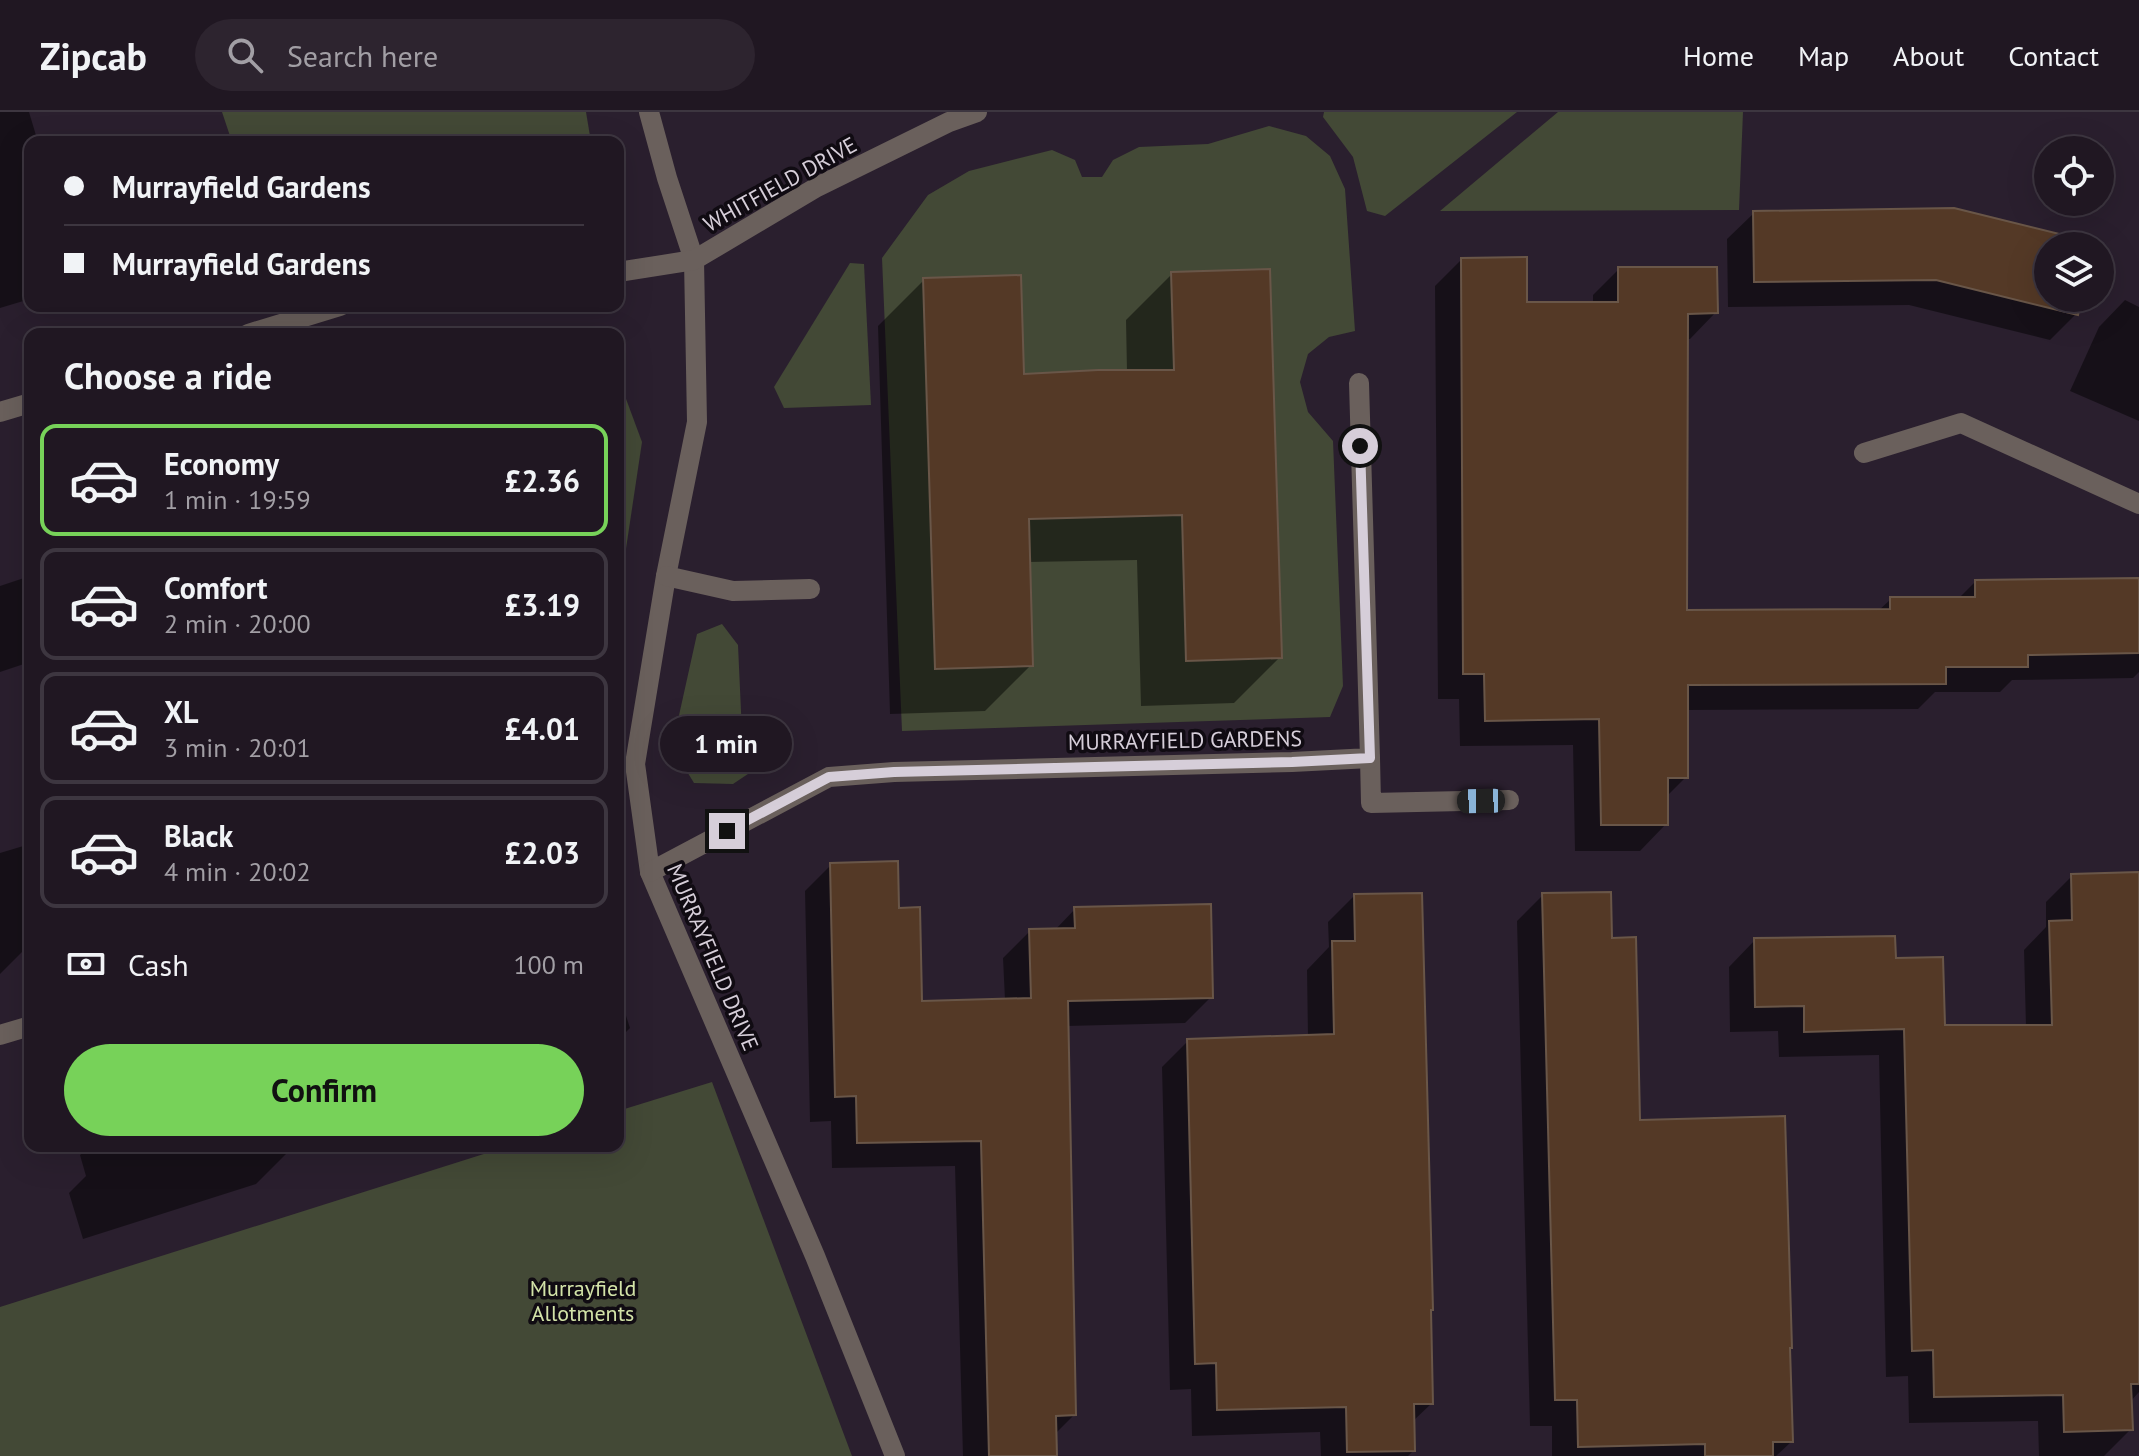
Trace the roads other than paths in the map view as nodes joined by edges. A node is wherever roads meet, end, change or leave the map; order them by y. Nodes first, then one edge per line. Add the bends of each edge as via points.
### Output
1 (649, 112) edge
2 (977, 112) edge
3 (694, 260) junction
4 (624, 271) edge
5 (320, 312) edge
6 (268, 328) edge
7 (1359, 383) dead end
8 (24, 405) edge
9 (0, 412) edge
10 (1864, 453) dead end
11 (2139, 504) edge
12 (666, 576) junction
13 (810, 589) dead end
14 (1370, 758) junction
15 (1509, 800) dead end
16 (650, 872) junction
17 (24, 1028) edge
18 (0, 1035) edge
19 (895, 1456) edge

1 - 3 street, MURRAYFIELD DRIVE
2 - 3 street, WHITFIELD DRIVE via 817,187
3 - 4 street
3 - 12 street, MURRAYFIELD DRIVE via 697,422
5 - 6 street
7 - 14 street
8 - 9 street
10 - 11 street via 1961,423
12 - 13 street via 733,591
12 - 16 street, MURRAYFIELD DRIVE via 635,764
14 - 15 street via 1371,803
14 - 16 street, MURRAYFIELD GARDENS via 829,777
16 - 19 street, MURRAYFIELD DRIVE
17 - 18 street

